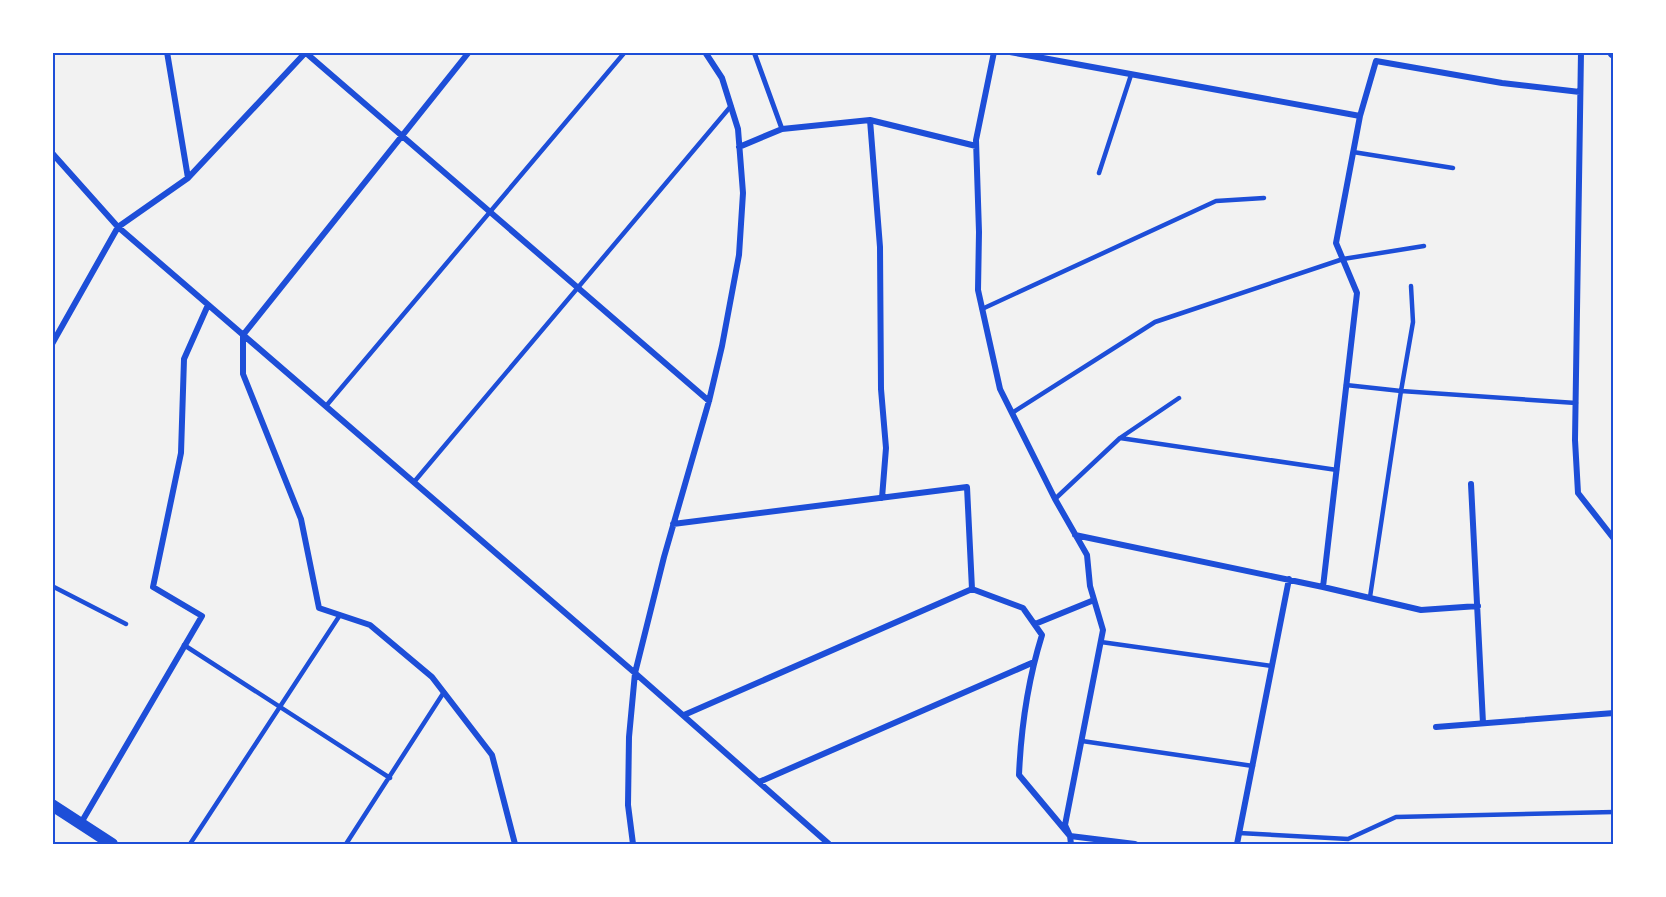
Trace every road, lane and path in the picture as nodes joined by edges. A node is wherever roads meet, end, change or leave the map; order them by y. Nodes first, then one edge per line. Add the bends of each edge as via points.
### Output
1 (168, 52) edge
2 (469, 52) edge
3 (625, 52) edge
4 (705, 52) edge
5 (754, 52) edge
6 (994, 52) edge
7 (1010, 52) edge
8 (1581, 52) edge
9 (306, 53) edge
10 (1131, 75) junction
11 (1580, 92) junction
12 (731, 106) junction
13 (1360, 116) junction
14 (870, 120) junction
15 (782, 129) junction
16 (402, 136) junction
17 (976, 146) junction
18 (739, 147) junction
19 (1353, 152) junction
20 (52, 153) edge
21 (1453, 168) dead end
22 (1099, 173) dead end
23 (188, 178) junction
24 (1264, 198) dead end
25 (490, 212) junction
26 (118, 227) junction
27 (1424, 246) dead end
28 (1343, 259) junction
29 (1411, 286) dead end
30 (578, 288) junction
31 (208, 305) junction
32 (982, 309) junction
33 (243, 335) junction
34 (52, 344) edge
35 (1346, 385) junction
36 (1401, 391) junction
37 (1179, 398) dead end
38 (709, 401) junction
39 (1575, 404) junction
40 (326, 406) junction
41 (1012, 413) junction
42 (1120, 438) junction
43 (1336, 470) junction
44 (414, 482) junction
45 (1471, 484) dead end
46 (882, 498) junction
47 (1055, 500) junction
48 (673, 524) junction
49 (1075, 535) junction
50 (1614, 539) edge
51 (1289, 579) junction
52 (52, 586) edge
53 (1323, 586) junction
54 (972, 589) junction
55 (1370, 597) junction
56 (1094, 600) junction
57 (1478, 606) junction
58 (340, 615) junction
59 (126, 624) dead end
60 (1035, 624) junction
61 (1101, 642) junction
62 (184, 645) junction
63 (1034, 662) junction
64 (1272, 666) junction
65 (635, 673) junction
66 (444, 692) junction
67 (280, 707) junction
68 (1614, 713) edge
69 (684, 715) junction
70 (1483, 723) junction
71 (1436, 727) dead end
72 (1082, 741) junction
73 (1252, 766) junction
74 (390, 778) junction
75 (759, 782) junction
76 (52, 806) edge
77 (1614, 812) edge
78 (81, 824) junction
79 (1239, 833) junction
80 (1070, 836) junction
81 (112, 844) edge
82 (190, 844) edge
83 (346, 844) edge
84 (515, 844) edge
85 (633, 844) edge
86 (829, 844) edge
87 (1071, 844) edge
88 (1135, 844) edge
89 (1237, 844) edge

1 - 23 street
2 - 16 street
3 - 25 lane
4 - 12 street via 722,78
5 - 15 street
6 - 17 street
7 - 10 street
8 - 11 street
9 - 16 street
9 - 23 street
10 - 13 street
10 - 22 lane
11 - 13 street via 1376,61
11 - 39 street
12 - 18 street
12 - 30 lane
13 - 19 street
14 - 15 street
14 - 17 street
14 - 46 street via 880,247 881,388 886,448
15 - 18 street
16 - 25 street
16 - 33 street
17 - 32 street via 978,290
18 - 38 street via 743,193 739,255
19 - 21 lane
19 - 28 street via 1336,243
20 - 26 street
23 - 26 street
24 - 32 lane via 1216,201
25 - 30 street
25 - 40 lane
26 - 31 street
26 - 34 street
27 - 28 lane
28 - 35 street via 1357,293
28 - 41 lane via 1155,322
29 - 36 lane via 1413,322
30 - 38 street
30 - 44 lane
31 - 33 street
31 - 62 street via 184,359 181,453 153,587 202,616
32 - 41 street via 1000,389
33 - 40 street
33 - 58 street via 243,374 301,519 319,608
35 - 36 lane
35 - 43 street
36 - 39 lane
36 - 55 lane
37 - 42 lane
38 - 48 street
39 - 50 street via 1578,493
40 - 44 street
41 - 47 street
42 - 43 lane
42 - 47 lane
43 - 53 street
44 - 65 street
45 - 57 street
46 - 48 street
46 - 54 street via 967,487
47 - 49 street
48 - 65 street
49 - 51 street
49 - 56 street via 1087,555
51 - 53 street
51 - 64 street
52 - 59 lane
53 - 55 street
54 - 60 street via 1023,608
54 - 69 street
55 - 57 street via 1422,610
56 - 60 street
56 - 61 street via 1103,630
57 - 70 street
58 - 66 street via 370,625 432,677
58 - 67 lane
60 - 63 street via 1042,635
61 - 64 lane
61 - 72 street
62 - 67 lane
62 - 78 street
63 - 75 street
63 - 80 street via 1019,775
64 - 73 street
65 - 69 street
65 - 85 street via 628,805
66 - 74 lane
66 - 84 street via 492,755
67 - 74 lane
67 - 82 lane
68 - 70 street
69 - 75 street
70 - 71 street
72 - 73 lane
72 - 80 street via 1065,825
73 - 79 street
74 - 83 lane
75 - 86 street
76 - 78 main road
77 - 79 lane via 1396,817 1348,839
78 - 81 main road
79 - 89 street
80 - 87 street
80 - 88 street

